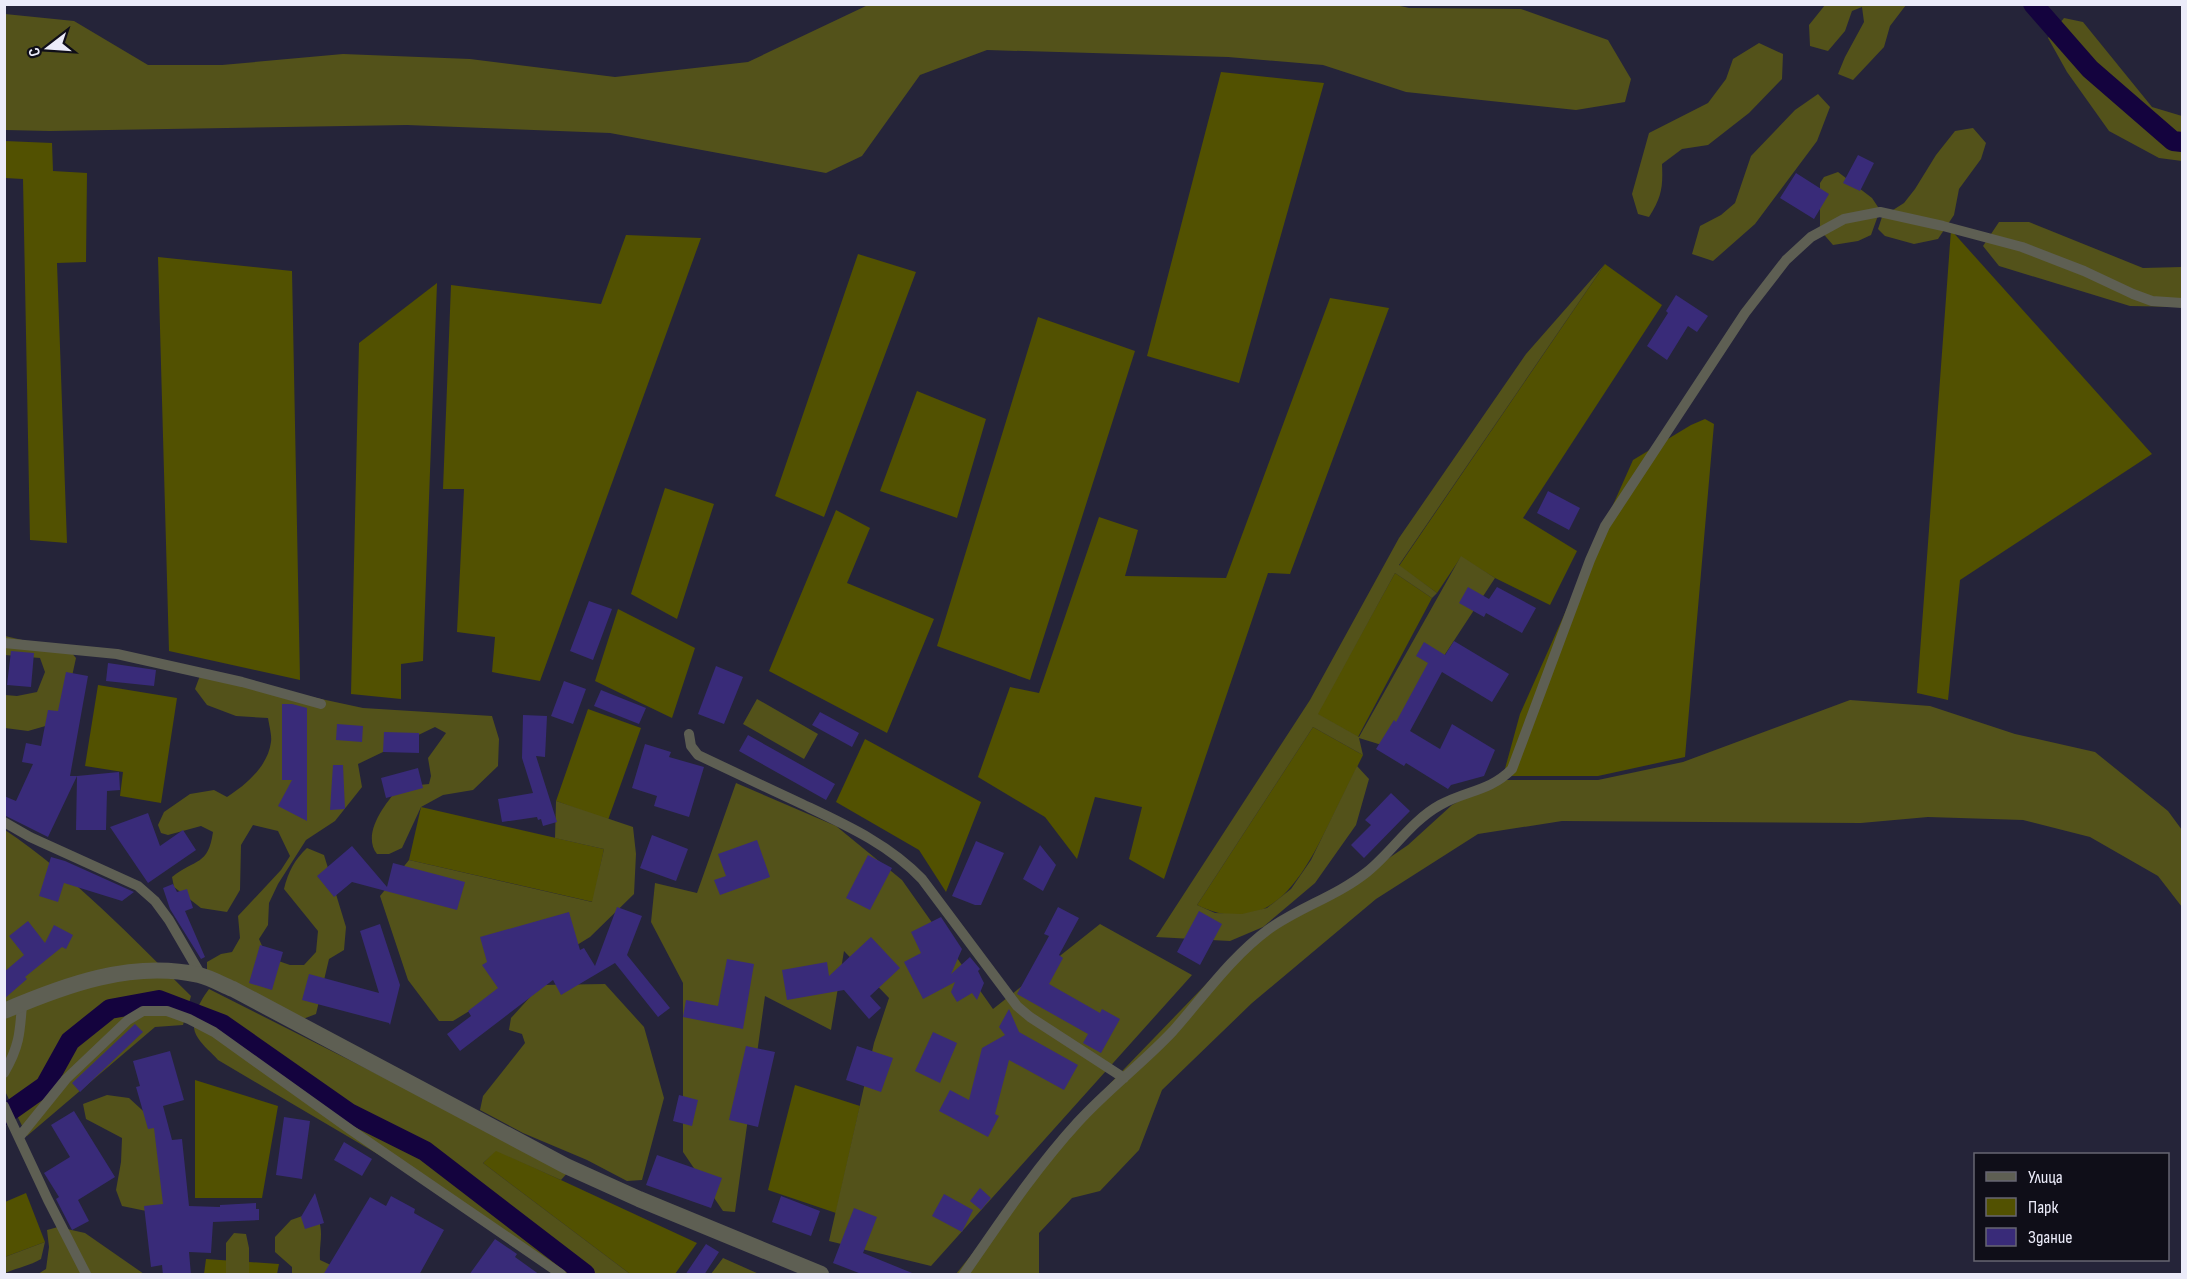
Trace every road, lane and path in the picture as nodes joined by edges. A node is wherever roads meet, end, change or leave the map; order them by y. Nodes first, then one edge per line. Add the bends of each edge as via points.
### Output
1 (2182, 303) edge
2 (4, 643) edge
3 (321, 704) dead end
4 (688, 734) dead end
5 (4, 822) edge
6 (201, 975) junction
7 (22, 1004) junction
8 (4, 1011) edge
9 (4, 1073) edge
10 (1124, 1078) junction
11 (4, 1106) edge
12 (18, 1133) junction
13 (86, 1275) edge
14 (561, 1275) edge
15 (821, 1275) edge
16 (964, 1275) edge

1 - 10 lane via 2152,301 2022,247 1880,212 1844,219 1811,237 1786,260 1745,313 1605,526 1512,769 1491,786 1439,806 1340,892 1287,918 1254,941
2 - 3 lane via 117,654
4 - 10 lane via 698,754 844,824 909,865 1017,1006
5 - 6 lane via 138,886 169,920
6 - 7 street via 131,971 101,976
6 - 15 street via 566,1166
7 - 8 street
7 - 9 lane via 18,1046
10 - 16 lane via 1054,1150
11 - 12 lane
12 - 13 lane
12 - 14 lane via 66,1079 128,1020 143,1011 167,1011 214,1032

